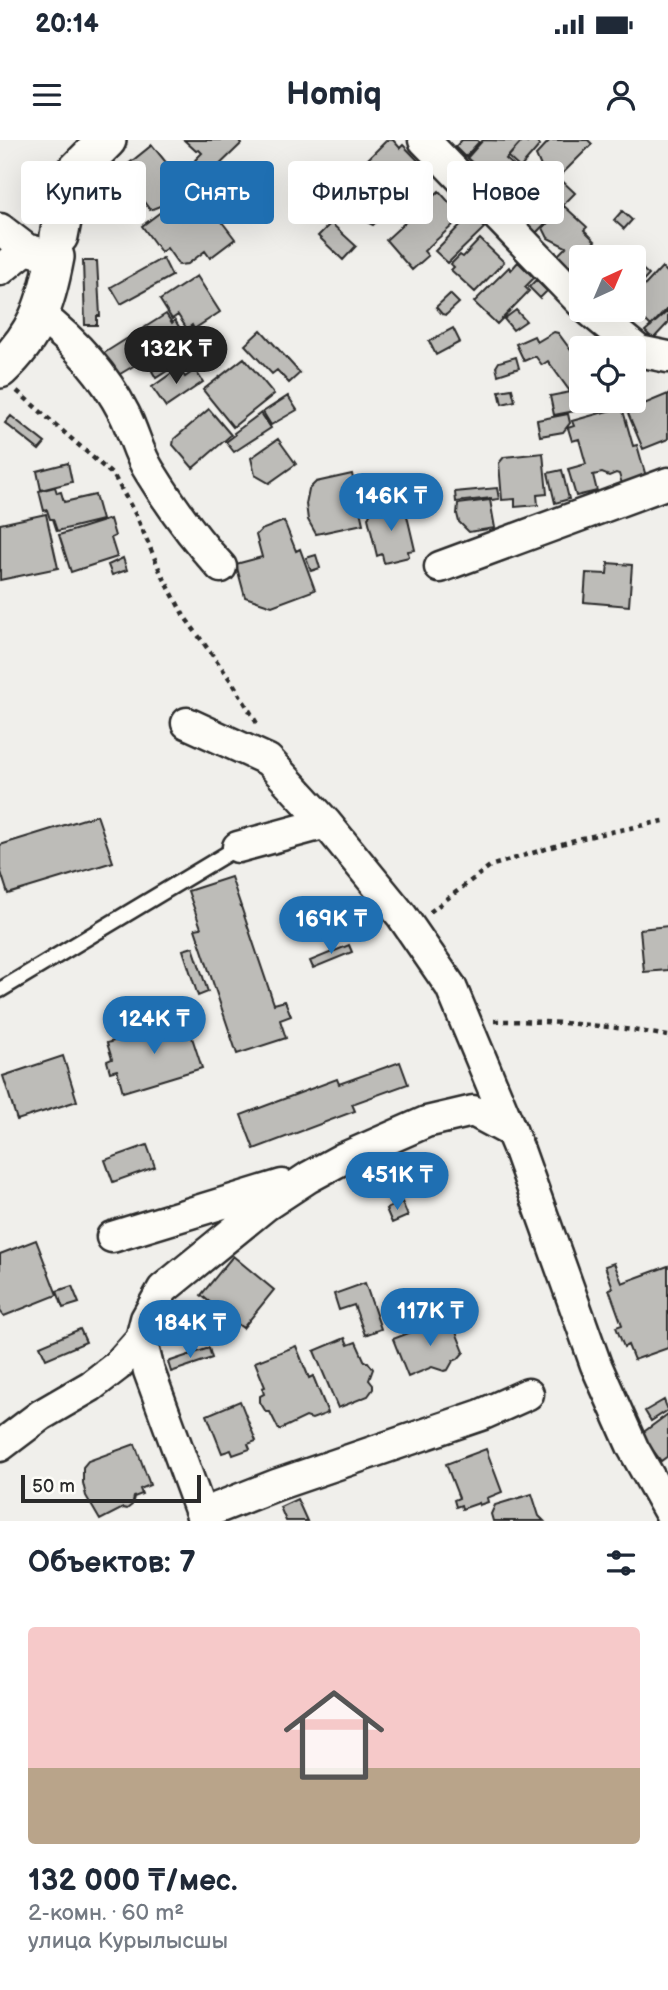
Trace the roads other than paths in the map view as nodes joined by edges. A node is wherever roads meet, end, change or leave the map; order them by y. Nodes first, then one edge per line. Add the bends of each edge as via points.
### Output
1 (107, 140) edge
2 (424, 140) edge
3 (0, 229) edge
4 (47, 247) junction
5 (0, 270) edge
6 (569, 290) edge
7 (40, 315) junction
8 (604, 322) edge
9 (668, 357) edge
10 (4, 377) edge
11 (668, 483) edge
12 (221, 567) dead end
13 (440, 568) dead end
14 (187, 723) dead end
15 (326, 823) junction
16 (238, 848) joint
17 (0, 990) edge
18 (512, 1132) junction
19 (309, 1177) junction
20 (111, 1237) dead end
21 (141, 1339) junction
22 (528, 1394) dead end
23 (0, 1446) edge
24 (668, 1510) edge
25 (203, 1517) edge

1 - 4 street via 76,171
2 - 6 street
3 - 4 street
4 - 5 street
4 - 7 street
7 - 10 street
7 - 12 street via 75,345 102,377 124,413 148,470 197,541
8 - 9 street via 639,351
11 - 13 street
14 - 15 street via 268,760
15 - 16 street
15 - 18 street via 451,987
16 - 17 lane
18 - 19 street via 472,1111 449,1116 426,1122
18 - 24 street via 596,1365 633,1448
19 - 20 street
19 - 21 street via 265,1206 163,1289
21 - 23 street via 91,1386
21 - 25 street
22 - 25 street via 481,1415 276,1485

